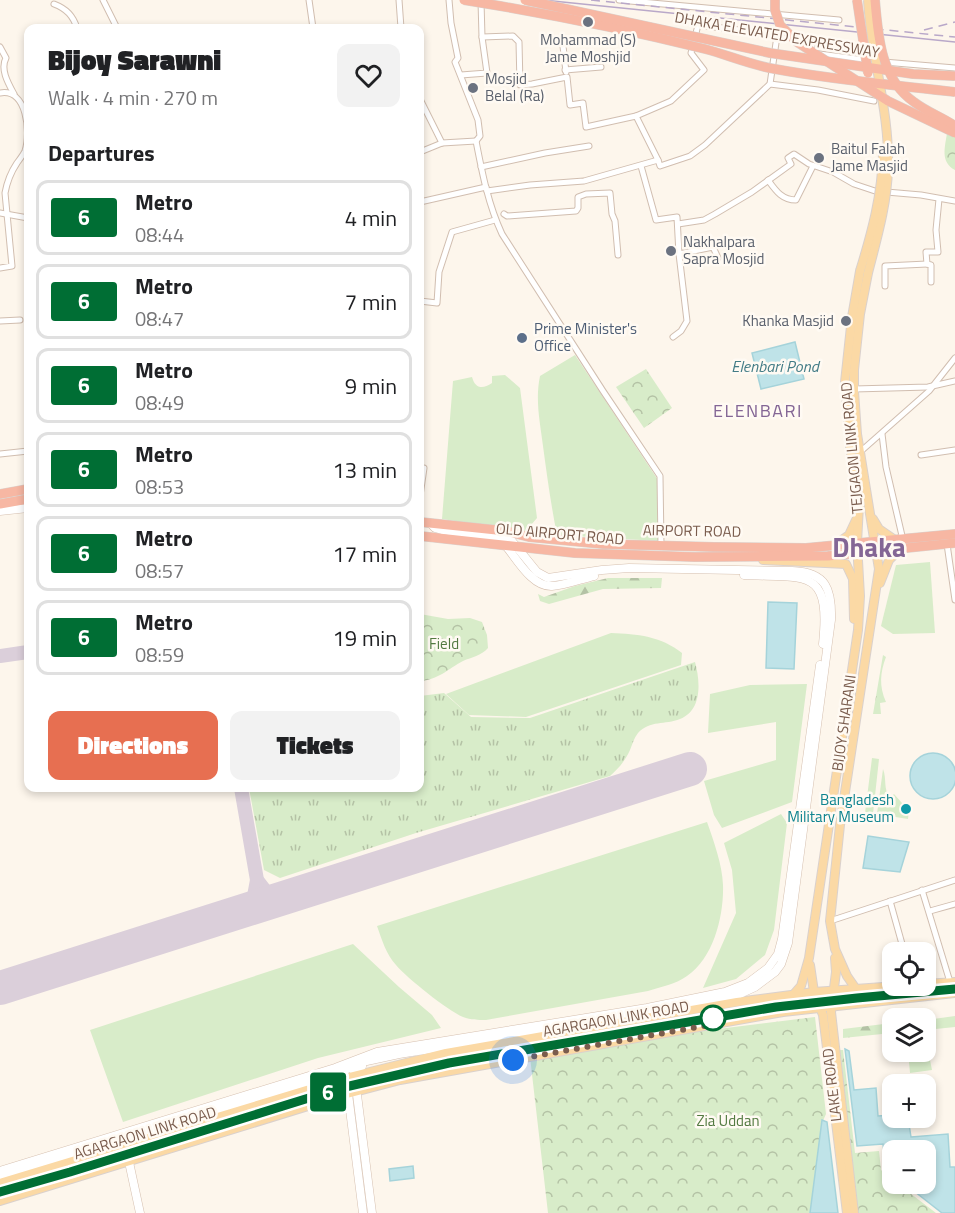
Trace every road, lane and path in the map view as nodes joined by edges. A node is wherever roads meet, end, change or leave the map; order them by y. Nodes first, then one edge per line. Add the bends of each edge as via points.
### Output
1 (103, 0) edge
2 (309, 0) edge
3 (399, 0) edge
4 (449, 0) edge
5 (464, 0) edge
6 (481, 0) edge
7 (525, 0) edge
8 (619, 0) edge
9 (775, 0) edge
10 (857, 0) edge
11 (862, 0) edge
12 (868, 0) edge
13 (874, 0) edge
14 (54, 4) dead end
15 (839, 20) dead end
16 (76, 24) edge
17 (115, 24) edge
18 (312, 24) edge
19 (401, 24) edge
20 (777, 36) junction
21 (482, 37) junction
22 (563, 46) dead end
23 (0, 47) edge
24 (872, 61) junction
25 (601, 67) dead end
26 (566, 70) junction
27 (954, 71) edge
28 (461, 75) junction
29 (567, 77) junction
30 (770, 84) junction
31 (955, 92) edge
32 (0, 93) edge
33 (14, 94) junction
34 (875, 100) junction
35 (424, 106) edge
36 (24, 115) edge
37 (636, 116) junction
38 (955, 126) edge
39 (955, 133) edge
40 (476, 141) junction
41 (442, 143) junction
42 (589, 146) dead end
43 (424, 150) edge
44 (24, 156) edge
45 (658, 160) junction
46 (640, 166) junction
47 (813, 166) junction
48 (481, 167) junction
49 (768, 180) junction
50 (486, 189) junction
51 (883, 190) junction
52 (939, 199) junction
53 (424, 200) edge
54 (955, 201) edge
55 (0, 213) edge
56 (7, 214) junction
57 (504, 214) dead end
58 (24, 217) edge
59 (495, 220) junction
60 (678, 225) junction
61 (679, 254) junction
62 (618, 255) dead end
63 (718, 258) dead end
64 (927, 264) junction
65 (0, 268) edge
66 (864, 272) junction
67 (931, 282) dead end
68 (885, 286) dead end
69 (424, 301) edge
70 (20, 320) dead end
71 (0, 321) edge
72 (673, 337) dead end
73 (955, 358) edge
74 (955, 381) edge
75 (933, 386) junction
76 (850, 389) junction
77 (882, 434) junction
78 (955, 450) edge
79 (24, 451) edge
80 (860, 452) junction
81 (0, 454) edge
82 (921, 455) dead end
83 (24, 490) edge
84 (0, 494) edge
85 (24, 501) edge
86 (0, 504) edge
87 (863, 505) junction
88 (24, 509) edge
89 (0, 512) edge
90 (425, 522) edge
91 (955, 534) edge
92 (424, 536) edge
93 (529, 537) junction
94 (551, 539) junction
95 (876, 541) junction
96 (857, 543) junction
97 (899, 543) junction
98 (951, 544) edge
99 (661, 545) junction
100 (835, 545) junction
101 (506, 546) junction
102 (523, 548) junction
103 (550, 551) junction
104 (877, 552) junction
105 (858, 554) junction
106 (743, 557) junction
107 (874, 600) junction
108 (955, 600) edge
109 (854, 658) junction
110 (955, 880) edge
111 (922, 890) junction
112 (890, 901) junction
113 (955, 904) edge
114 (930, 911) junction
115 (830, 921) junction
116 (901, 942) edge
117 (835, 949) junction
118 (809, 958) junction
119 (770, 971) junction
120 (952, 982) edge
121 (882, 983) edge
122 (936, 983) edge
123 (856, 989) junction
124 (833, 990) junction
125 (814, 992) junction
126 (955, 993) edge
127 (794, 994) junction
128 (826, 1007) junction
129 (433, 1050) junction
130 (350, 1077) junction
131 (351, 1093) junction
132 (356, 1130) junction
133 (125, 1144) junction
134 (129, 1162) junction
135 (0, 1171) edge
136 (0, 1177) edge
137 (0, 1183) edge
138 (370, 1198) junction
139 (362, 1199) junction
140 (0, 1201) edge
141 (140, 1213) edge
142 (363, 1213) edge
143 (372, 1213) edge
144 (847, 1213) edge
145 (854, 1213) edge

1 - 17 street
2 - 18 street
3 - 19 street
4 - 28 street via 458,58 455,62
5 - 31 highway, DHAKA ELEVATED EXPRESSWAY, bridge via 619,30 776,69
6 - 21 street
7 - 27 highway, DHAKA ELEVATED EXPRESSWAY, bridge via 770,53 913,74
8 - 15 street
9 - 39 highway, bridge via 780,25 797,42 888,101
10 - 34 highway, bridge
11 - 34 main road, bridge
12 - 66 main road, bridge via 886,124 888,168 884,208
13 - 38 highway, bridge via 884,59 896,86 914,102
14 - 16 street via 65,8
20 - 24 street via 812,39 812,53
20 - 30 street
20 - 37 street via 698,25 691,53 704,70 671,101
21 - 28 street via 486,73
21 - 29 street via 513,36 519,42 520,85
22 - 26 street
23 - 33 street via 6,58 2,68
24 - 27 street
24 - 51 street via 883,126
25 - 26 street
26 - 29 street
28 - 40 street via 478,120 480,136
29 - 37 street via 570,105 583,103 586,128
30 - 34 street
30 - 45 street via 690,156 660,166
32 - 33 street
33 - 36 street
34 - 66 main road, bridge via 882,140 882,181
35 - 41 street
37 - 45 street
40 - 41 street
40 - 48 street
41 - 43 street
42 - 48 street
44 - 56 street via 7,182
45 - 46 street
46 - 50 street via 584,181
46 - 60 street via 656,220 677,217
47 - 49 street via 794,154 788,158 791,164
47 - 49 street via 796,200 779,194
47 - 51 street via 854,184
48 - 50 street
49 - 60 street via 704,220
50 - 53 street
50 - 59 street
51 - 52 street
52 - 54 street
52 - 64 street via 938,252 926,252
55 - 56 street
56 - 58 street
56 - 65 street via 12,267
57 - 62 street via 576,211 578,197 610,193
59 - 69 street via 452,232 439,272 437,303
59 - 99 street via 660,476
60 - 61 street
61 - 63 street via 713,247
61 - 72 street via 687,321
64 - 67 street via 931,265
64 - 68 street via 885,266
66 - 76 main road, TEJGAON LINK ROAD
70 - 71 street
73 - 75 street
74 - 75 street
75 - 76 street
75 - 77 street
76 - 80 main road, TEJGAON LINK ROAD
76 - 87 main road, TEJGAON LINK ROAD via 850,446
77 - 80 street
77 - 97 street
78 - 82 street
79 - 81 street
80 - 87 main road, TEJGAON LINK ROAD
83 - 84 highway
85 - 86 highway
87 - 95 main road, TEJGAON LINK ROAD
87 - 96 main road, TEJGAON LINK ROAD
87 - 97 main road via 879,529
87 - 100 main road via 849,535
88 - 89 main road
90 - 93 highway, AIRPORT ROAD
90 - 102 main road, AIRPORT ROAD via 442,530 507,538
91 - 97 highway, AIRPORT ROAD
92 - 101 highway, OLD AIRPORT ROAD
93 - 94 highway, AIRPORT ROAD
93 - 102 highway
94 - 99 highway, AIRPORT ROAD
94 - 103 highway
95 - 96 highway, AIRPORT ROAD
95 - 97 highway, AIRPORT ROAD
95 - 104 main road, TEJGAON LINK ROAD
96 - 100 highway, AIRPORT ROAD
96 - 105 main road, TEJGAON LINK ROAD
97 - 98 highway, AIRPORT ROAD
97 - 104 highway, AIRPORT ROAD
97 - 107 main road
98 - 108 street
99 - 100 highway, AIRPORT ROAD
101 - 102 highway, OLD AIRPORT ROAD
101 - 119 main road, AGARGAON LINK ROAD via 531,576 548,586 629,572 801,578 819,590 825,609 824,633 782,939
102 - 103 highway, OLD AIRPORT ROAD
102 - 119 main road, AGARGAON LINK ROAD via 537,572 548,578 618,569 799,571 811,573 826,585 831,620 788,943 781,964
103 - 106 highway, OLD AIRPORT ROAD
104 - 105 highway, OLD AIRPORT ROAD
104 - 107 main road, BIJOY SHARANI via 879,569
105 - 106 highway, OLD AIRPORT ROAD
105 - 109 main road, BIJOY SHARANI via 860,611
106 - 109 main road via 846,564 853,579
107 - 115 main road, BIJOY SHARANI via 840,825
109 - 118 main road, BIJOY SHARANI
110 - 111 street
111 - 112 street
111 - 114 street
112 - 115 street
112 - 116 street
113 - 114 street
114 - 120 street
115 - 117 main road, BIJOY SHARANI
117 - 123 main road, BIJOY SHARANI
117 - 124 main road
118 - 125 main road, LAKE ROAD
118 - 127 main road, BIJOY SHARANI via 801,986
119 - 129 main road, AGARGAON LINK ROAD via 755,987 721,1000
119 - 135 main road, AGARGAON LINK ROAD via 725,992 377,1052
120 - 122 main road
121 - 123 main road
123 - 124 main road
124 - 125 main road
124 - 128 main road
125 - 127 main road
125 - 128 main road, LAKE ROAD
126 - 128 main road
127 - 130 main road via 446,1053
128 - 131 main road via 400,1080
128 - 144 main road, LAKE ROAD
128 - 145 main road
129 - 130 main road via 359,1066
129 - 136 main road, AGARGAON LINK ROAD via 362,1062 337,1074
130 - 131 main road
130 - 133 main road
131 - 132 main road
131 - 134 main road
132 - 138 main road
132 - 139 main road
133 - 134 main road
133 - 137 main road
134 - 140 main road
134 - 141 main road
138 - 139 main road
138 - 143 main road
139 - 142 main road

